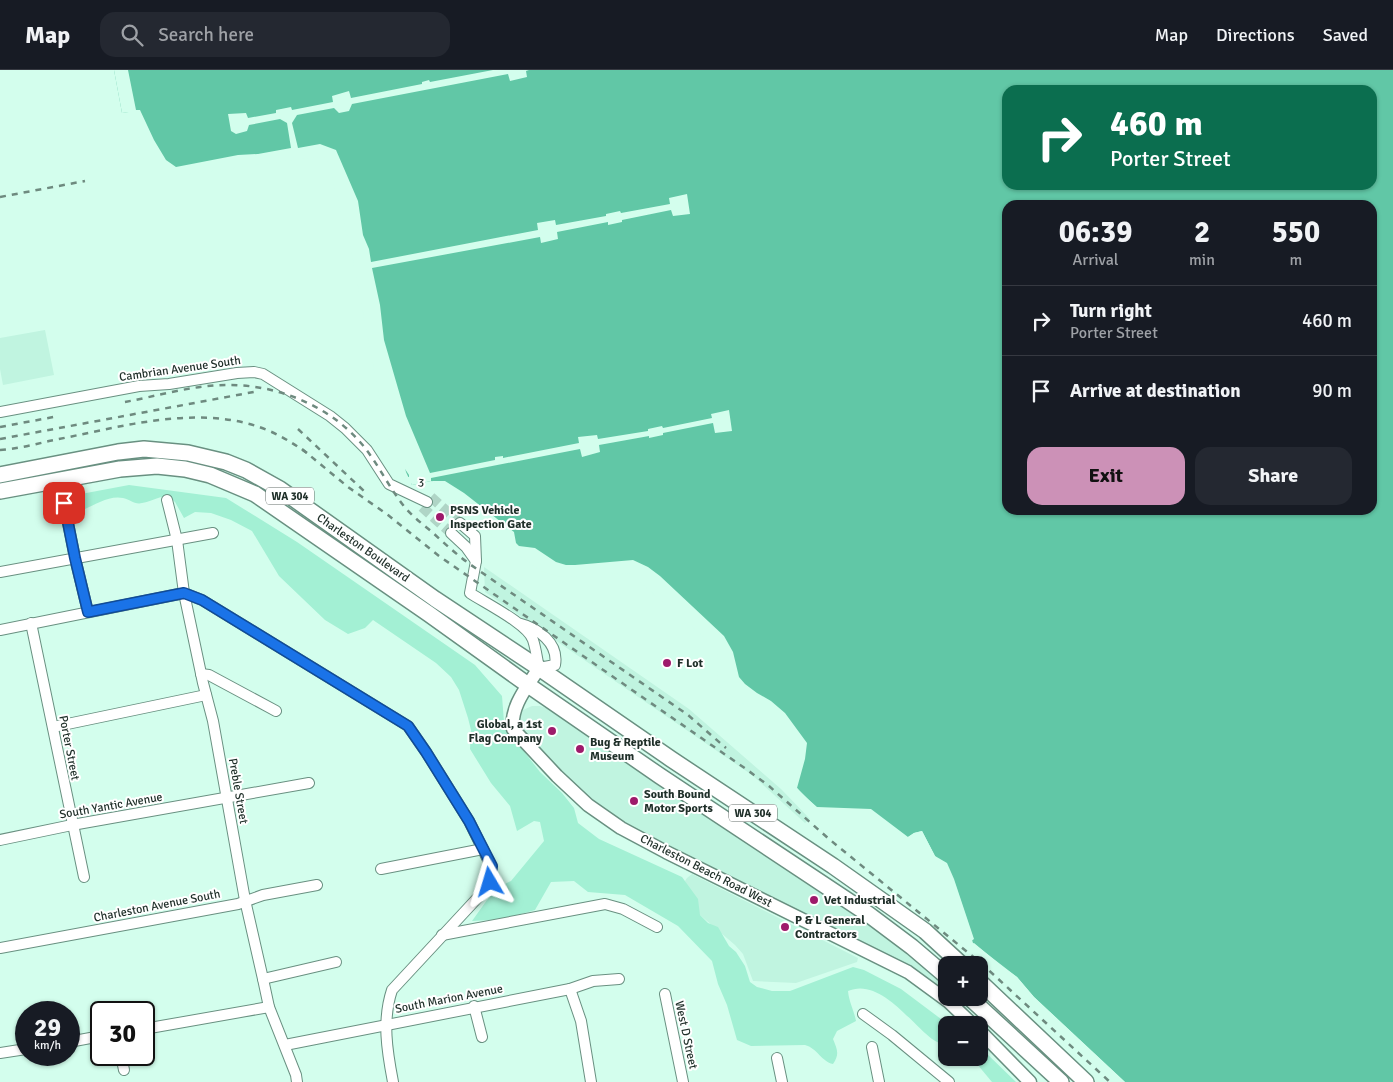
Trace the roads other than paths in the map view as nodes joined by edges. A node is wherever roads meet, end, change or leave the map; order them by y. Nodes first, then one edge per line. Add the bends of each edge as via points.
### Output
1 (0, 412) edge
2 (0, 475) edge
3 (0, 491) edge
4 (409, 495) joint
5 (167, 500) dead end
6 (427, 502) tunnel mouth
7 (64, 503) dead end
8 (456, 528) tunnel mouth
9 (213, 533) dead end
10 (176, 540) junction
11 (75, 558) junction
12 (0, 572) edge
13 (184, 593) junction
14 (88, 612) junction
15 (31, 623) junction
16 (518, 623) junction
17 (0, 630) edge
18 (539, 668) junction
19 (201, 674) junction
20 (528, 685) junction
21 (206, 695) junction
22 (276, 711) dead end
23 (53, 727) junction
24 (309, 783) dead end
25 (227, 798) junction
26 (72, 825) junction
27 (0, 840) edge
28 (483, 849) junction
29 (380, 869) dead end
30 (84, 877) dead end
31 (317, 885) dead end
32 (245, 900) junction
33 (657, 927) dead end
34 (442, 935) junction
35 (0, 948) edge
36 (952, 956) edge
37 (336, 962) dead end
38 (938, 969) edge
39 (263, 979) junction
40 (619, 979) dead end
41 (570, 988) junction
42 (988, 989) edge
43 (665, 994) dead end
44 (474, 1006) junction
45 (979, 1006) edge
46 (270, 1007) junction
47 (863, 1014) dead end
48 (964, 1016) edge
49 (386, 1025) junction
50 (155, 1027) edge
51 (482, 1037) dead end
52 (988, 1039) edge
53 (285, 1045) junction
54 (872, 1047) dead end
55 (15, 1051) edge
56 (0, 1053) edge
57 (777, 1058) dead end
58 (123, 1066) edge
59 (124, 1070) dead end
60 (298, 1082) edge
61 (393, 1082) edge
62 (591, 1082) edge
63 (683, 1082) edge
64 (782, 1082) edge
65 (878, 1082) edge
66 (949, 1082) edge
67 (1030, 1082) edge
68 (1061, 1082) edge
69 (1086, 1082) edge

1 - 4 street, Cambrian Avenue South via 139,386 237,373 263,374 345,428 367,450 389,484
2 - 18 highway, Charleston Boulevard / WA 304 via 144,449 188,452 226,462 280,489
3 - 20 highway, Charleston Boulevard / WA 304 via 144,466 185,469 220,478 272,504
4 - 6 street, 3
5 - 10 street, Preble Street
7 - 11 street
8 - 16 street via 476,562 470,593
9 - 10 street
10 - 11 street
10 - 13 street, Preble Street
11 - 12 street
11 - 14 street
13 - 14 street
13 - 19 street, Preble Street
13 - 28 street via 202,600 408,726 469,821
14 - 15 street
15 - 17 street
15 - 23 street, Porter Street
16 - 18 street via 533,638
16 - 18 street via 530,626 555,650 554,665
18 - 20 main road, Charleston Beach Road West
18 - 36 highway, WA 304 via 833,866 924,931
19 - 21 street, Preble Street
19 - 22 street via 209,674
20 - 38 highway, WA 304 via 868,914
20 - 48 main road, Charleston Beach Road West via 515,708 514,729 588,805 621,828 666,852 908,972
21 - 23 street
21 - 25 street, Preble Street
23 - 26 street, Porter Street
24 - 25 street, South Yantic Avenue
25 - 26 street, South Yantic Avenue
25 - 32 street, Preble Street
26 - 27 street, South Yantic Avenue
26 - 30 street, Porter Street
28 - 29 street
28 - 34 street via 492,866 490,882
31 - 32 street, Charleston Avenue South
32 - 35 street, Charleston Avenue South via 228,906
32 - 39 street, Preble Street
33 - 34 street via 623,909 605,904
34 - 49 street via 392,990 386,1007
37 - 39 street
39 - 46 street, Preble Street
40 - 41 street, South Marion Avenue via 593,981
41 - 44 street, South Marion Avenue
41 - 62 street via 581,1021
42 - 69 highway
43 - 63 street, West D Street
44 - 49 street, South Marion Avenue
44 - 51 street
45 - 68 highway
46 - 50 street
46 - 53 street, Preble Street
47 - 66 street
49 - 53 street, South Marion Avenue
49 - 61 street
52 - 67 main road
53 - 60 street, Preble Street
54 - 65 street
55 - 56 street
57 - 64 street
58 - 59 street

